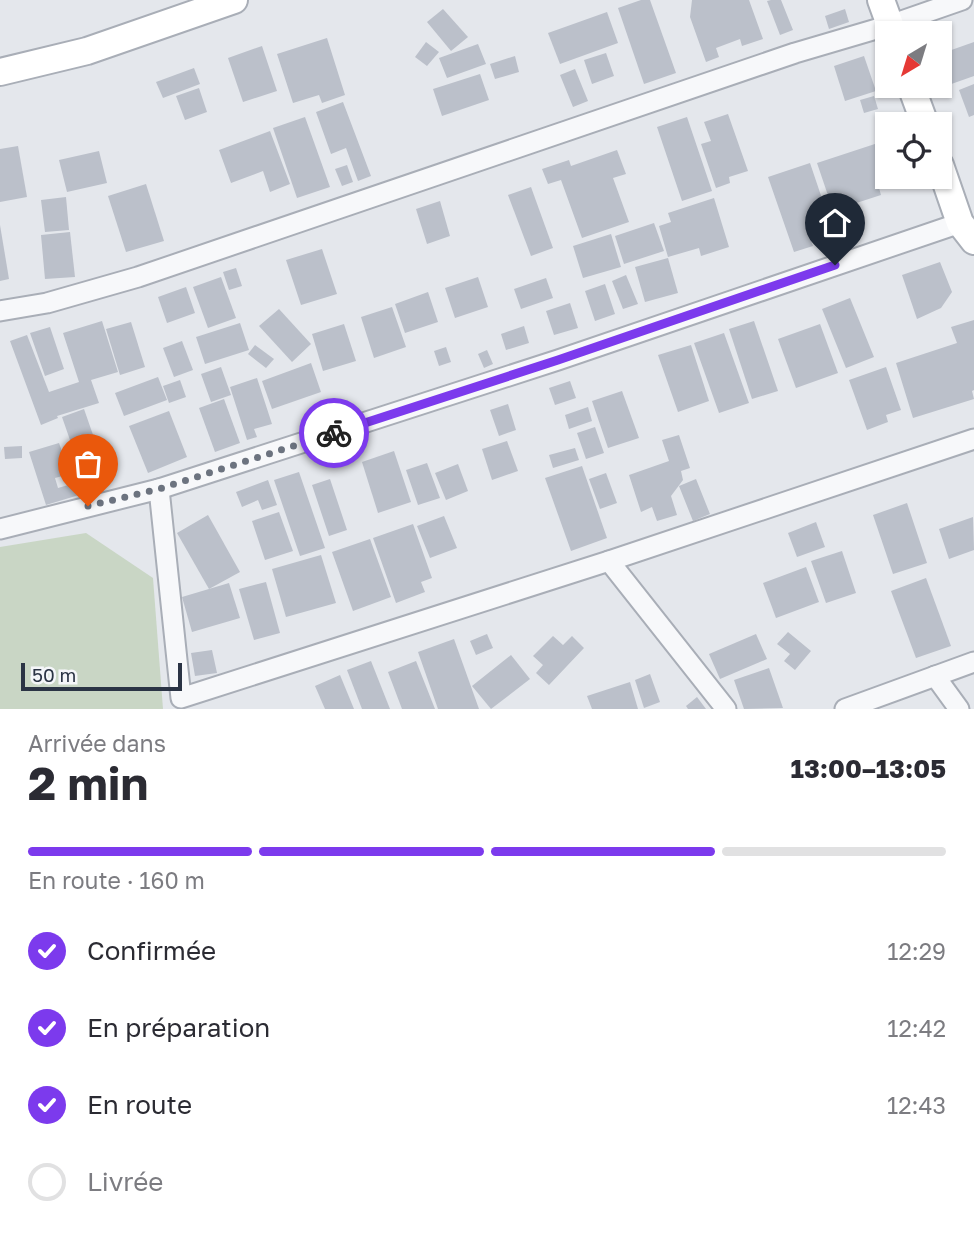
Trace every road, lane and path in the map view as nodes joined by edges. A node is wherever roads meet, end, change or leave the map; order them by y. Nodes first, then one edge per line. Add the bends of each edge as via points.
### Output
1 (234, 0) edge
2 (881, 0) edge
3 (962, 0) edge
4 (888, 21) edge
5 (911, 21) edge
6 (875, 33) edge
7 (0, 72) edge
8 (950, 189) edge
9 (967, 232) edge
10 (0, 311) edge
11 (974, 439) edge
12 (159, 489) junction
13 (0, 529) edge
14 (608, 561) junction
15 (974, 662) edge
16 (935, 676) junction
17 (726, 709) edge
18 (845, 709) edge
19 (959, 709) edge

1 - 7 street via 87,51
2 - 4 street
3 - 5 street
6 - 10 street via 795,53 138,277
8 - 9 street
9 - 12 street
11 - 14 street
12 - 13 street
12 - 14 street via 181,698
14 - 17 street
15 - 16 street
16 - 18 street
16 - 19 street

